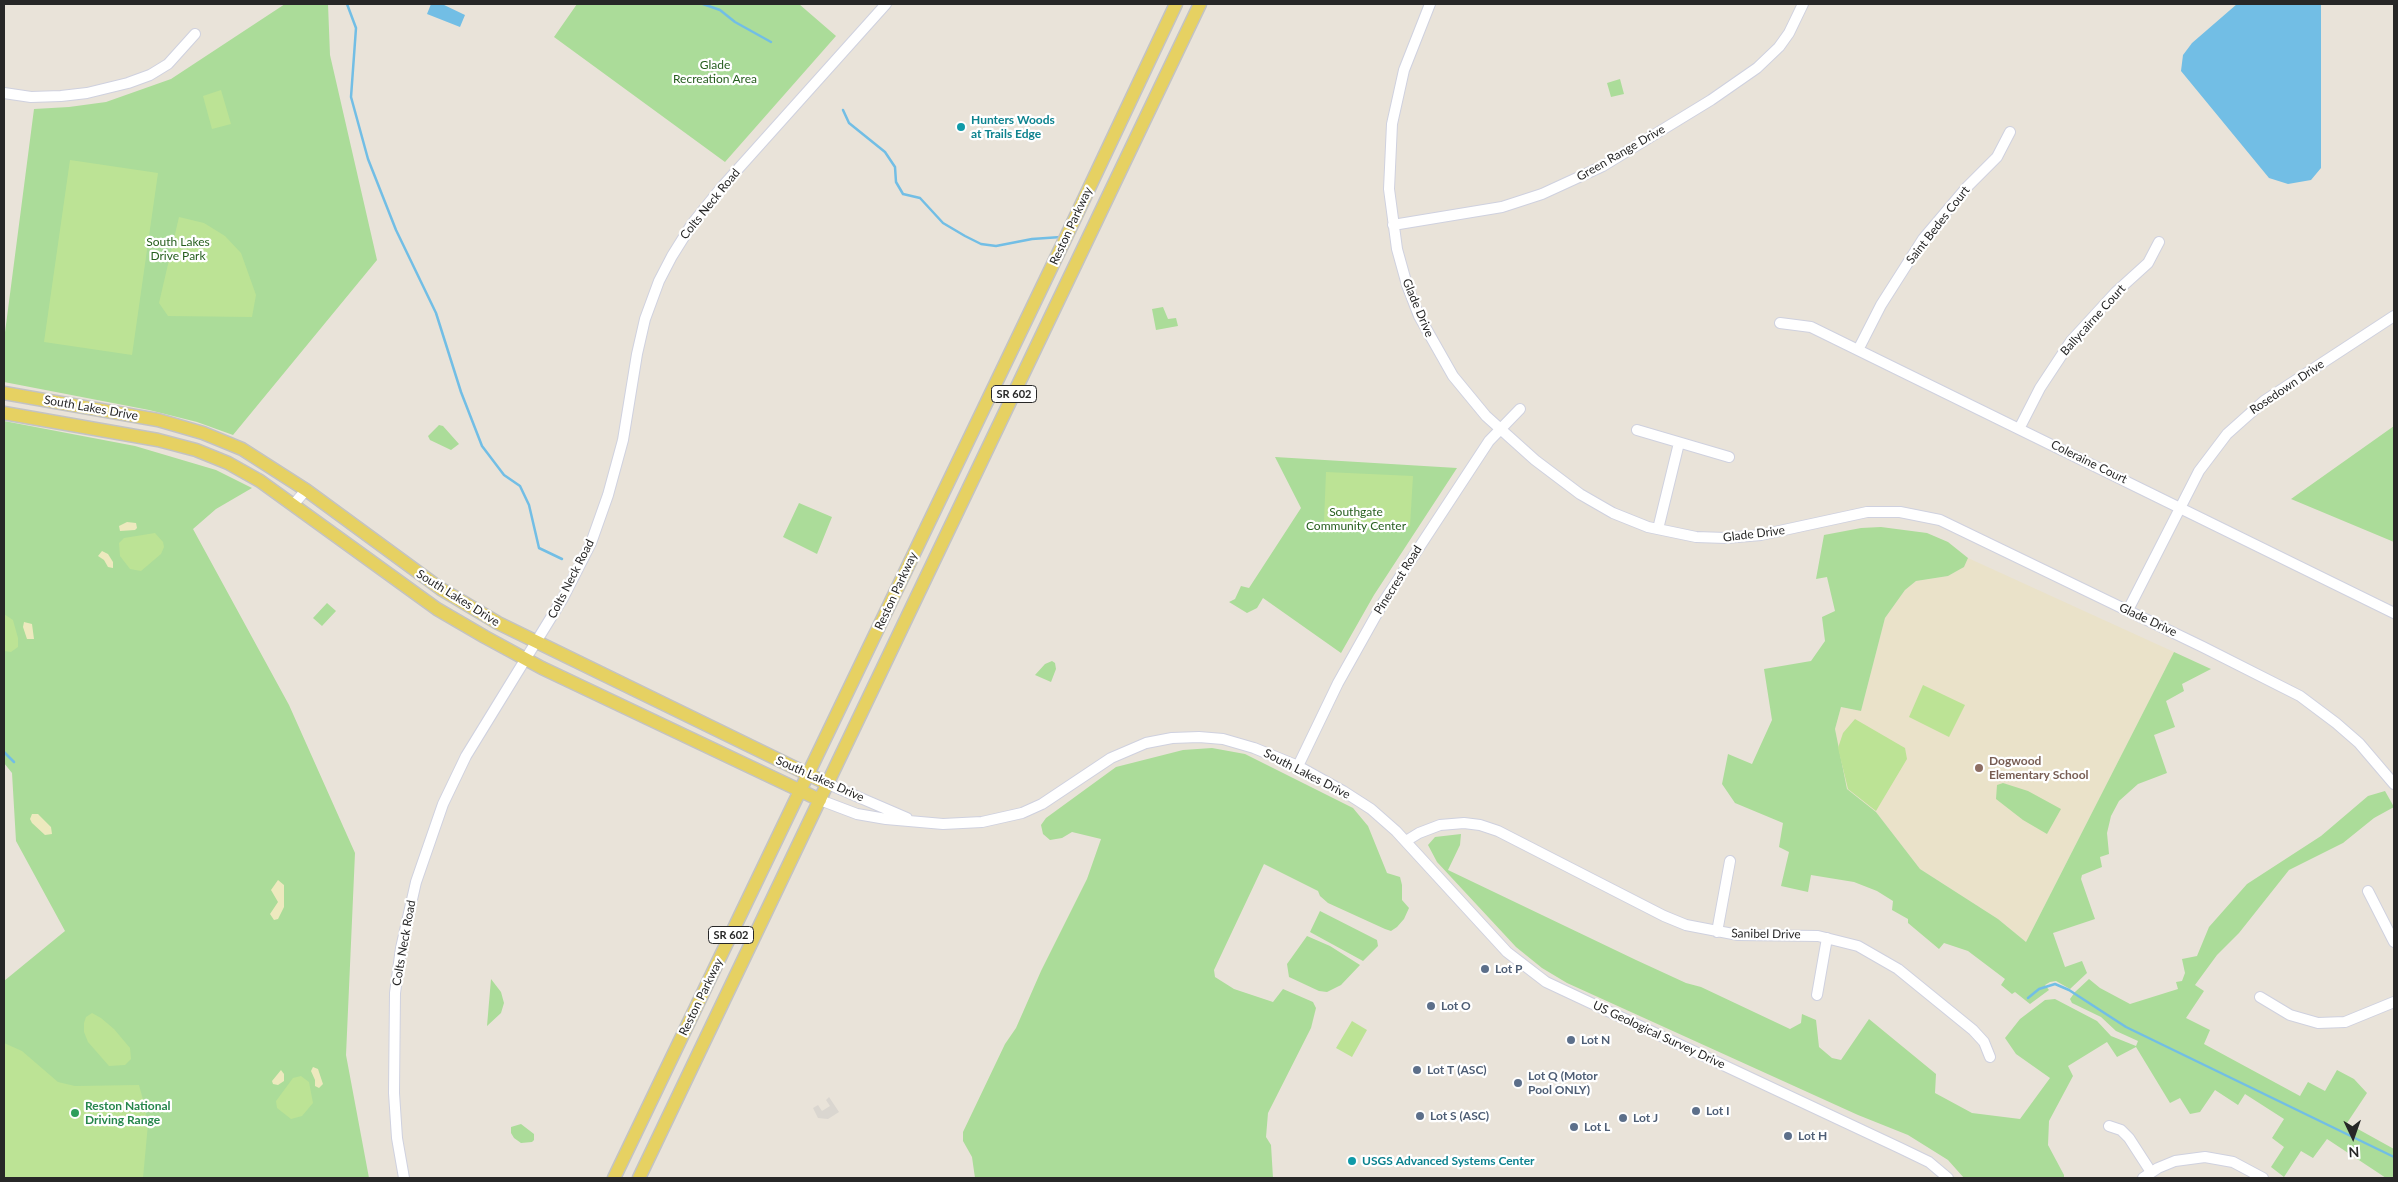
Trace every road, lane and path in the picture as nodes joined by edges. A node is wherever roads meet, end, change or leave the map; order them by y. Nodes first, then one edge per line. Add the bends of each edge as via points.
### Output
1 (886, 4) edge
2 (1176, 4) edge
3 (1200, 4) edge
4 (1430, 4) edge
5 (1803, 4) edge
6 (194, 34) dead end
7 (4, 93) edge
8 (2010, 132) dead end
9 (1393, 225) junction
10 (2159, 242) dead end
11 (2394, 316) edge
12 (1780, 323) dead end
13 (1858, 350) junction
14 (4, 393) edge
15 (1520, 409) dead end
16 (4, 413) edge
17 (1499, 428) junction
18 (2019, 429) junction
19 (1637, 430) dead end
20 (1680, 443) junction
21 (1729, 457) dead end
22 (306, 490) junction
23 (293, 505) junction
24 (2181, 508) junction
25 (1658, 530) junction
26 (2128, 610) junction
27 (2394, 613) edge
28 (536, 643) junction
29 (526, 660) junction
30 (1298, 766) junction
31 (807, 775) junction
32 (828, 784) junction
33 (2394, 784) edge
34 (800, 791) junction
35 (820, 800) junction
36 (915, 820) junction
37 (1406, 842) junction
38 (1730, 861) dead end
39 (2368, 891) dead end
40 (1717, 932) junction
41 (1827, 938) junction
42 (2394, 942) edge
43 (1816, 994) dead end
44 (2260, 997) dead end
45 (2394, 1002) edge
46 (1990, 1057) dead end
47 (2109, 1126) dead end
48 (2147, 1175) edge
49 (404, 1178) edge
50 (614, 1178) edge
51 (639, 1178) edge
52 (1948, 1178) edge
53 (2264, 1178) edge

1 - 28 street, Colts Neck Road via 721,188 672,256 654,294 641,333 622,440 600,519 578,571
2 - 31 main road, Reston Parkway / SR 602
3 - 32 main road, Reston Parkway / SR 602
4 - 9 street, Glade Drive via 1407,60 1395,107 1389,167
5 - 9 street, Green Range Drive via 1779,47 1757,68 1603,166 1542,194 1502,207
6 - 7 street via 168,64 128,83 61,96 31,97
8 - 13 street, Saint Bedes Court via 1997,157 1923,239 1891,288
9 - 17 street, Glade Drive via 1407,285 1430,337 1462,388
10 - 18 street, Ballycairne Court via 2148,263 2071,341 2040,388
11 - 24 street, Rosedown Drive via 2264,401 2239,421 2210,454
12 - 13 street, Coleraine Court via 1811,327
13 - 18 street, Coleraine Court
14 - 22 main road, South Lakes Drive via 158,420 203,433 260,459
15 - 17 street, Pinecrest Road
16 - 23 main road, South Lakes Drive via 139,436 196,450 242,471
17 - 25 street, Glade Drive via 1535,460 1592,502 1625,519
17 - 30 street, Pinecrest Road via 1463,478 1374,618 1338,682
18 - 24 street, Coleraine Court
19 - 20 street
20 - 21 street
20 - 25 street
22 - 23 street
22 - 28 main road, South Lakes Drive via 441,589
23 - 29 main road, South Lakes Drive via 437,609
24 - 26 street, Rosedown Drive
24 - 27 street, Coleraine Court
25 - 26 street, Glade Drive via 1696,537 1735,538 1769,534 1858,513 1911,513 1954,526
26 - 33 street, Glade Drive via 2300,696 2359,743
28 - 29 street, Colts Neck Road
28 - 31 main road, South Lakes Drive
29 - 34 main road, South Lakes Drive
29 - 49 street, Colts Neck Road via 470,748 447,793 422,863 404,933 395,994 392,1049 396,1130
30 - 36 street, South Lakes Drive via 1231,740 1172,738 1120,753 1052,798 1022,813 998,820 961,824
30 - 37 street, South Lakes Drive via 1361,802
31 - 32 main road, South Lakes Drive
31 - 34 main road, Reston Parkway / SR 602
32 - 35 main road, Reston Parkway / SR 602
32 - 36 street, South Lakes Drive
34 - 35 main road, South Lakes Drive
34 - 50 main road, Reston Parkway / SR 602
35 - 36 street, South Lakes Drive via 868,816
35 - 51 main road, Reston Parkway / SR 602
37 - 40 street, Sanibel Drive via 1440,825 1480,825 1498,831 1664,916
37 - 52 street, US Geological Survey Drive via 1507,952 1546,982 1929,1162
38 - 40 street
39 - 42 street
40 - 41 street, Sanibel Drive
41 - 43 street
41 - 46 street, Sanibel Drive via 1868,951 1898,969 1980,1037
44 - 45 street via 2290,1015 2318,1023 2345,1022
47 - 48 street via 2121,1130 2129,1138
48 - 53 street via 2175,1161 2205,1157 2233,1162

